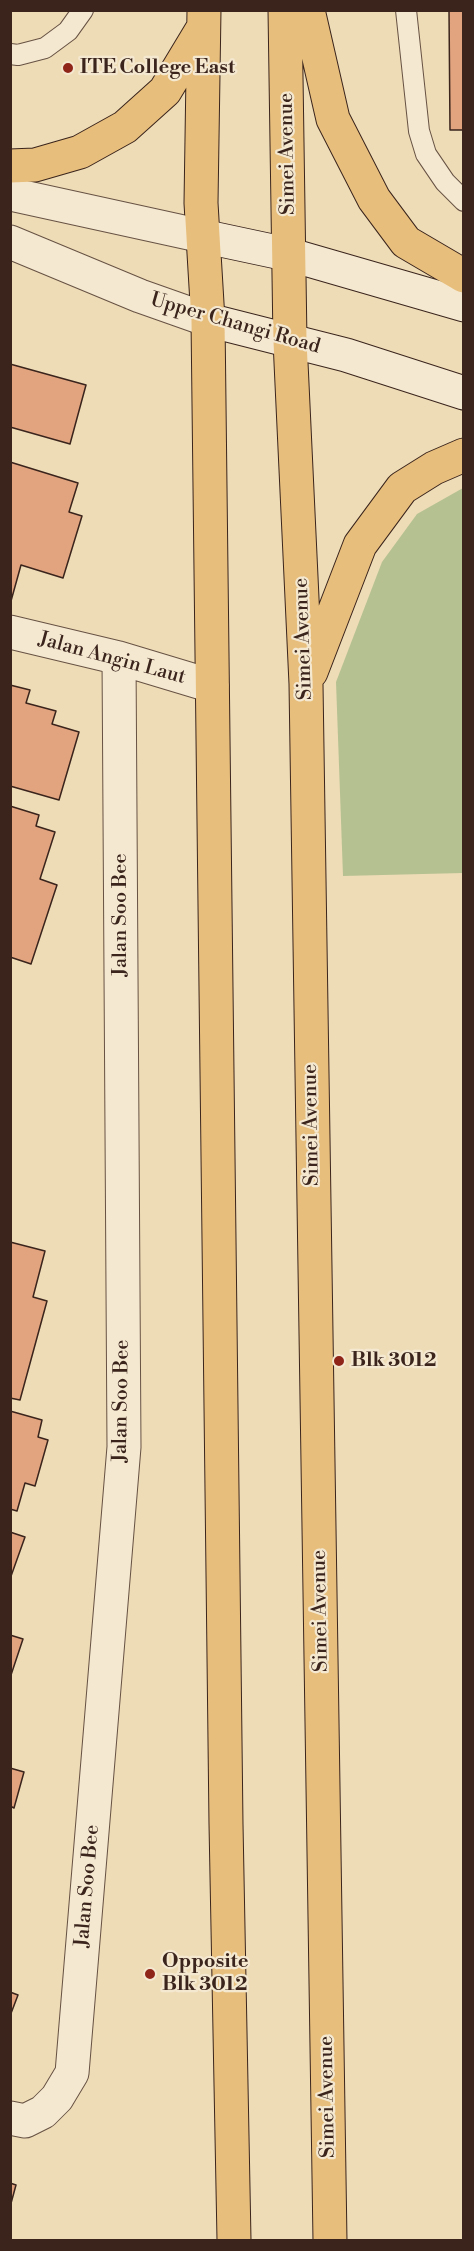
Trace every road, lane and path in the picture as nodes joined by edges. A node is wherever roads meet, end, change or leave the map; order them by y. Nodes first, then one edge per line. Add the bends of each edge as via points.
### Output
1 (83, 10) edge
2 (285, 10) edge
3 (308, 10) edge
4 (405, 10) edge
5 (204, 18) edge
6 (10, 54) edge
7 (10, 166) edge
8 (10, 194) edge
9 (464, 201) edge
10 (202, 236) junction
11 (10, 242) edge
12 (291, 255) junction
13 (464, 276) edge
14 (464, 305) edge
15 (208, 320) junction
16 (290, 341) junction
17 (464, 393) edge
18 (464, 455) edge
19 (10, 632) edge
20 (119, 658) junction
21 (306, 684) junction
22 (212, 686) junction
23 (18, 2120) edge
24 (234, 2241) edge
25 (330, 2241) edge

1 - 6 lane via 68,31 45,48
2 - 12 main road, Simei Avenue
3 - 13 main road via 333,119 374,199 406,242
4 - 9 lane via 419,131 426,154 445,183
5 - 7 main road via 165,91 125,127 80,152 35,165
5 - 10 main road
8 - 10 street
10 - 12 street
10 - 15 main road
11 - 15 street, Upper Changi Road
12 - 14 street
12 - 16 main road, Simei Avenue
15 - 16 street, Upper Changi Road
15 - 22 main road
16 - 17 street, Upper Changi Road
16 - 21 main road, Simei Avenue
18 - 21 main road via 402,488 360,545
19 - 20 street, Jalan Angin Laut
20 - 22 street, Jalan Angin Laut
20 - 23 street, Jalan Soo Bee via 124,1447 72,2073 43,2112
21 - 25 main road, Simei Avenue
22 - 24 main road

